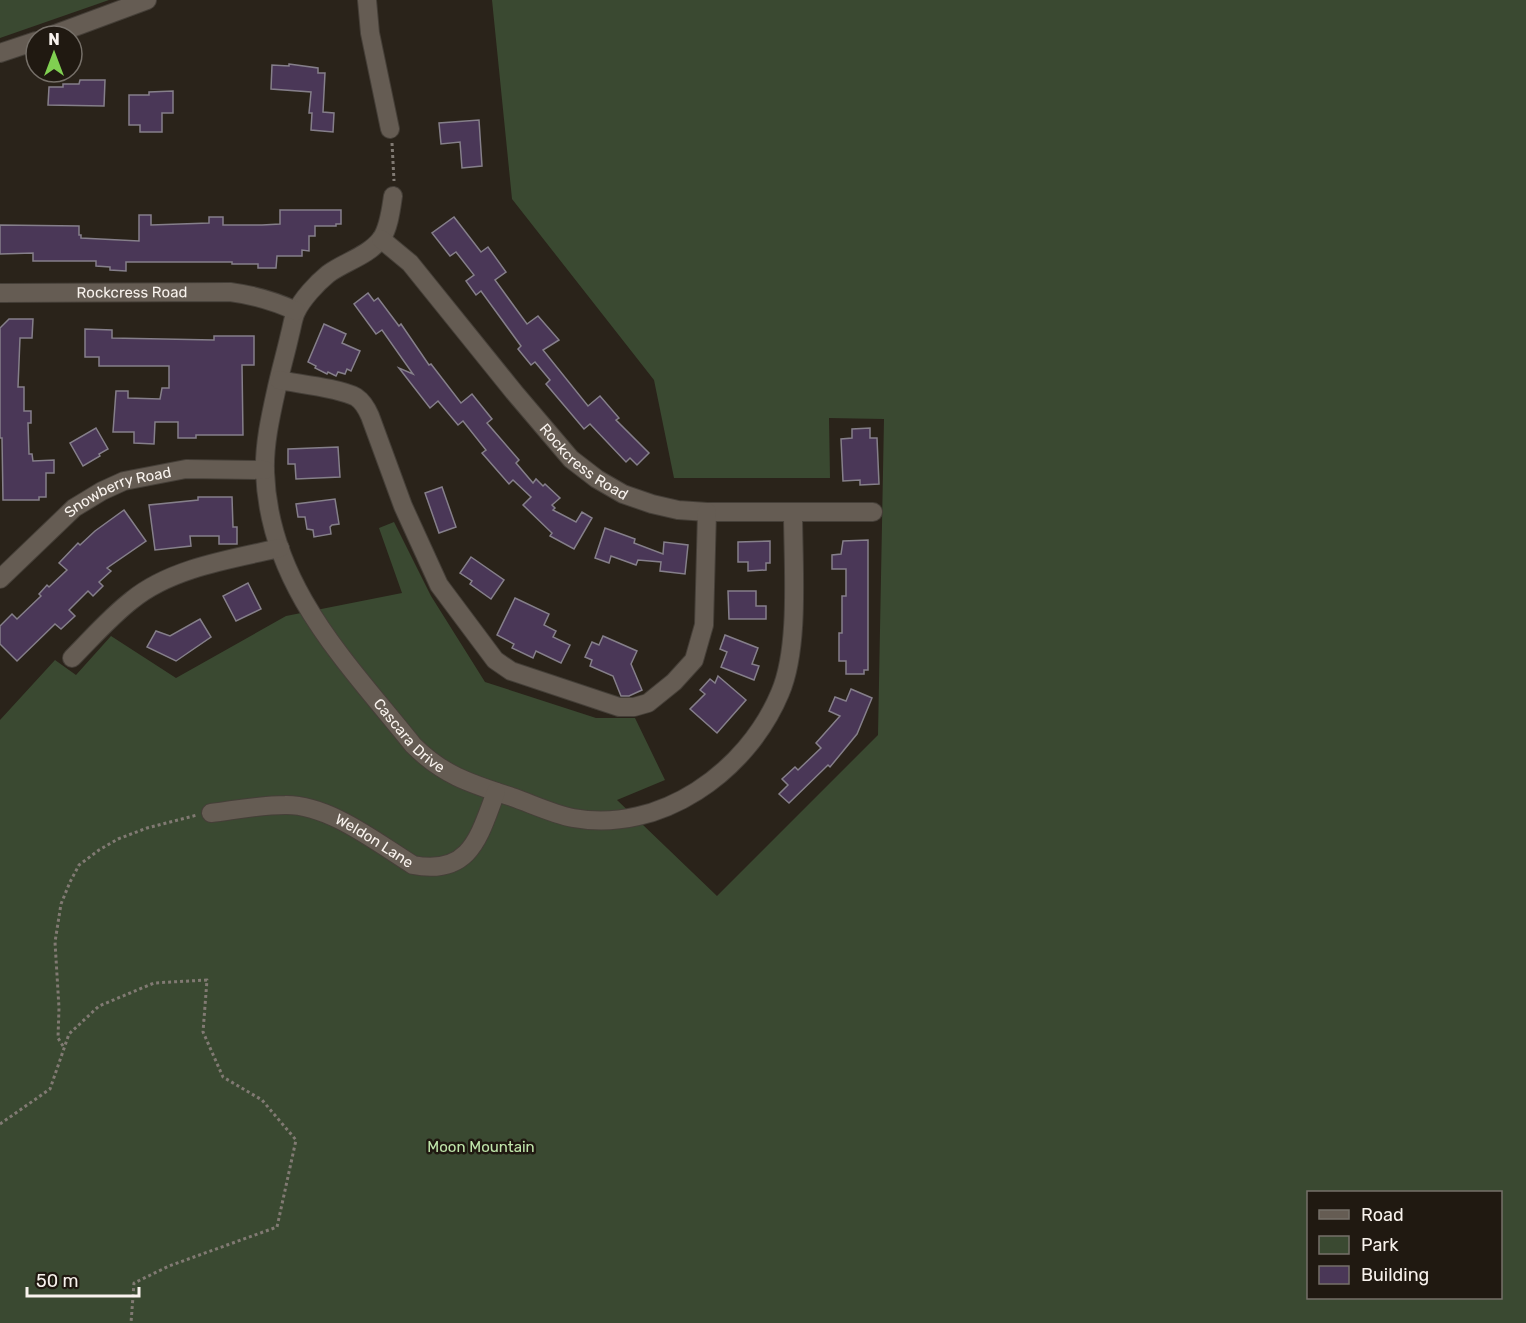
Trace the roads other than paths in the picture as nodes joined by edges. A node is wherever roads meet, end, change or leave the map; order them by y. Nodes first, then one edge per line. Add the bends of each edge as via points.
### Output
1 (147, 0) edge
2 (367, 0) edge
3 (82, 24) edge
4 (24, 45) edge
5 (0, 53) edge
6 (390, 129) road end
7 (394, 190) road end
8 (381, 239) junction
9 (0, 293) edge
10 (296, 312) junction
11 (279, 380) junction
12 (265, 470) junction
13 (707, 512) junction
14 (793, 512) junction
15 (873, 512) dead end
16 (280, 548) junction
17 (2, 573) edge
18 (72, 658) dead end
19 (496, 792) junction
20 (211, 813) road end

1 - 3 street
2 - 6 street
4 - 5 street
7 - 8 street
8 - 10 street, Cascara Drive via 328,274
8 - 13 street, Rockcress Road via 410,263 571,459 623,494 669,508
9 - 10 street, Rockcress Road via 230,292 267,299
10 - 11 street, Cascara Drive
11 - 12 street, Cascara Drive
11 - 13 street via 346,394 358,398 365,407 439,585 495,660 511,671 618,707 634,708 648,703 694,660 704,626
12 - 16 street, Cascara Drive
12 - 17 street, Snowberry Road via 186,469 124,481 74,508
13 - 14 street, Rockcress Road
14 - 15 street, Rockcress Road
14 - 19 street, Cascara Drive via 793,632 789,664 781,692 765,723 739,755 709,783 680,802 645,815 607,820 572,818
16 - 18 street via 208,564 155,584 132,600
16 - 19 street, Cascara Drive via 288,573 319,628 413,745 450,775
19 - 20 street, Weldon Lane via 471,851 457,862 427,867 413,865 328,813 307,807 285,804

